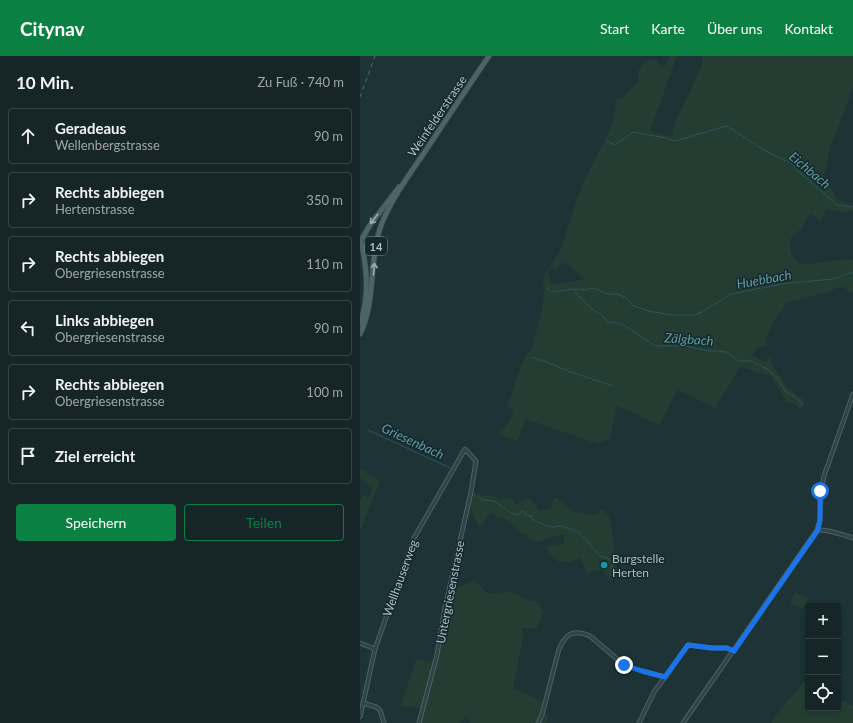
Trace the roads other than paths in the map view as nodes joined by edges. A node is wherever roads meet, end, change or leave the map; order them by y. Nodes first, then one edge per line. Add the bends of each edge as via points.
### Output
1 (489, 56) edge
2 (415, 167) junction
3 (361, 243) edge
4 (360, 324) edge
5 (360, 334) edge
6 (853, 394) edge
7 (465, 448) joint
8 (818, 530) junction
9 (853, 538) edge
10 (360, 643) edge
11 (375, 649) junction
12 (734, 651) junction
13 (665, 677) junction
14 (363, 703) junction
15 (360, 717) edge
16 (384, 723) edge
17 (419, 723) edge
18 (538, 723) edge
19 (638, 723) edge
20 (683, 723) edge

1 - 2 main road, Weinfelderstrasse / 14
2 -> 3 main road, Weinfelderstrasse / 14 via 370,225
5 -> 2 main road, Weinfelderstrasse / 14 via 370,304 380,229
3 - 4 main road via 367,291
6 - 8 street via 820,491
7 - 11 street, Wellhauserweg via 414,538
7 - 17 street, Untergriesenstrasse via 476,461 471,492 445,608 438,655
8 - 9 street
8 - 12 street
10 - 11 street
11 - 14 street, Wellhauserweg
12 - 13 street via 727,648 688,645
12 - 20 street
13 - 18 street via 624,665 590,636 568,634 559,649
13 - 19 street
14 - 15 street, Wellhauserweg
14 - 16 street via 380,710

